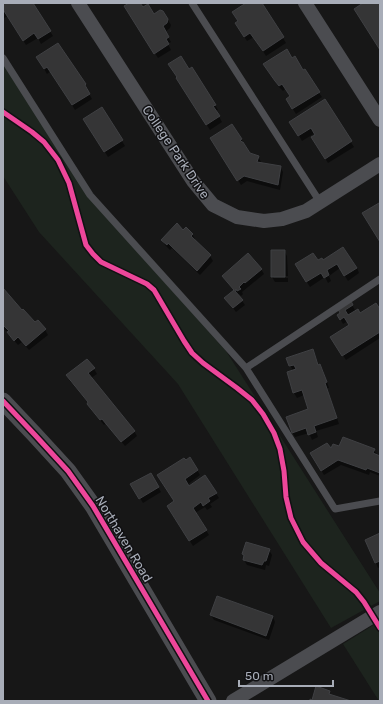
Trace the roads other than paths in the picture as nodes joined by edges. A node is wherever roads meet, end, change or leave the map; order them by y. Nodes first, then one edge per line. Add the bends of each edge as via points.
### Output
1 (78, 3) edge
2 (192, 3) edge
3 (305, 3) edge
4 (3, 58) edge
5 (380, 120) edge
6 (380, 164) edge
7 (320, 202) junction
8 (380, 279) edge
9 (246, 368) junction
10 (3, 401) edge
11 (380, 501) edge
12 (380, 612) edge
13 (208, 701) edge
14 (233, 701) edge

1 - 7 street, College Park Drive via 193,181 212,205 237,217 264,221 282,219 306,211
2 - 7 lane
3 - 5 street
4 - 9 lane via 90,195
6 - 7 street, College Park Drive
8 - 9 lane
9 - 11 lane via 335,509
10 - 13 street, Northaven Road via 68,471 93,506
12 - 14 street

